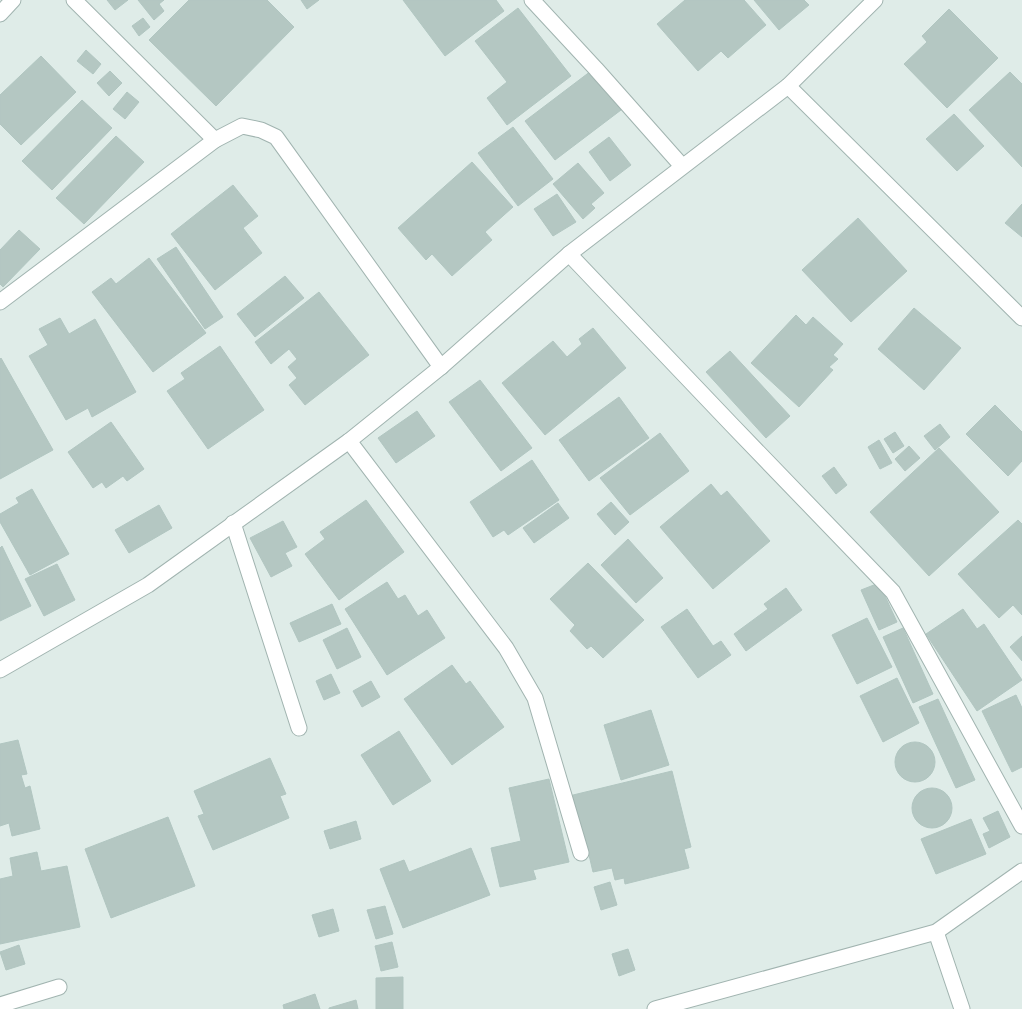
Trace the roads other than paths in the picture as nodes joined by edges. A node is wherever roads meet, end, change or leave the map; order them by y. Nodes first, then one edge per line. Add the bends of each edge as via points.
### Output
1 (13, 0) edge
2 (74, 0) edge
3 (532, 0) edge
4 (875, 0) edge
5 (0, 14) edge
6 (788, 86) junction
7 (215, 140) junction
8 (682, 166) junction
9 (569, 254) junction
10 (0, 302) edge
11 (1022, 318) edge
12 (442, 367) junction
13 (349, 441) junction
14 (233, 523) junction
15 (0, 670) edge
16 (299, 728) dead end
17 (1022, 826) edge
18 (581, 853) dead end
19 (1022, 871) edge
20 (936, 932) junction
21 (59, 987) dead end
22 (0, 1005) edge
23 (663, 1008) edge
24 (962, 1009) edge

1 - 5 street
2 - 7 street
3 - 8 street
4 - 6 street
6 - 8 street
6 - 11 street
7 - 10 street
7 - 12 street via 242,126 276,137
8 - 9 street
9 - 12 street
9 - 17 street via 893,592
12 - 13 street
13 - 14 street
13 - 18 street via 506,648 535,698
14 - 15 street via 148,585
14 - 16 street
19 - 20 street
20 - 23 street
20 - 24 street
21 - 22 street

